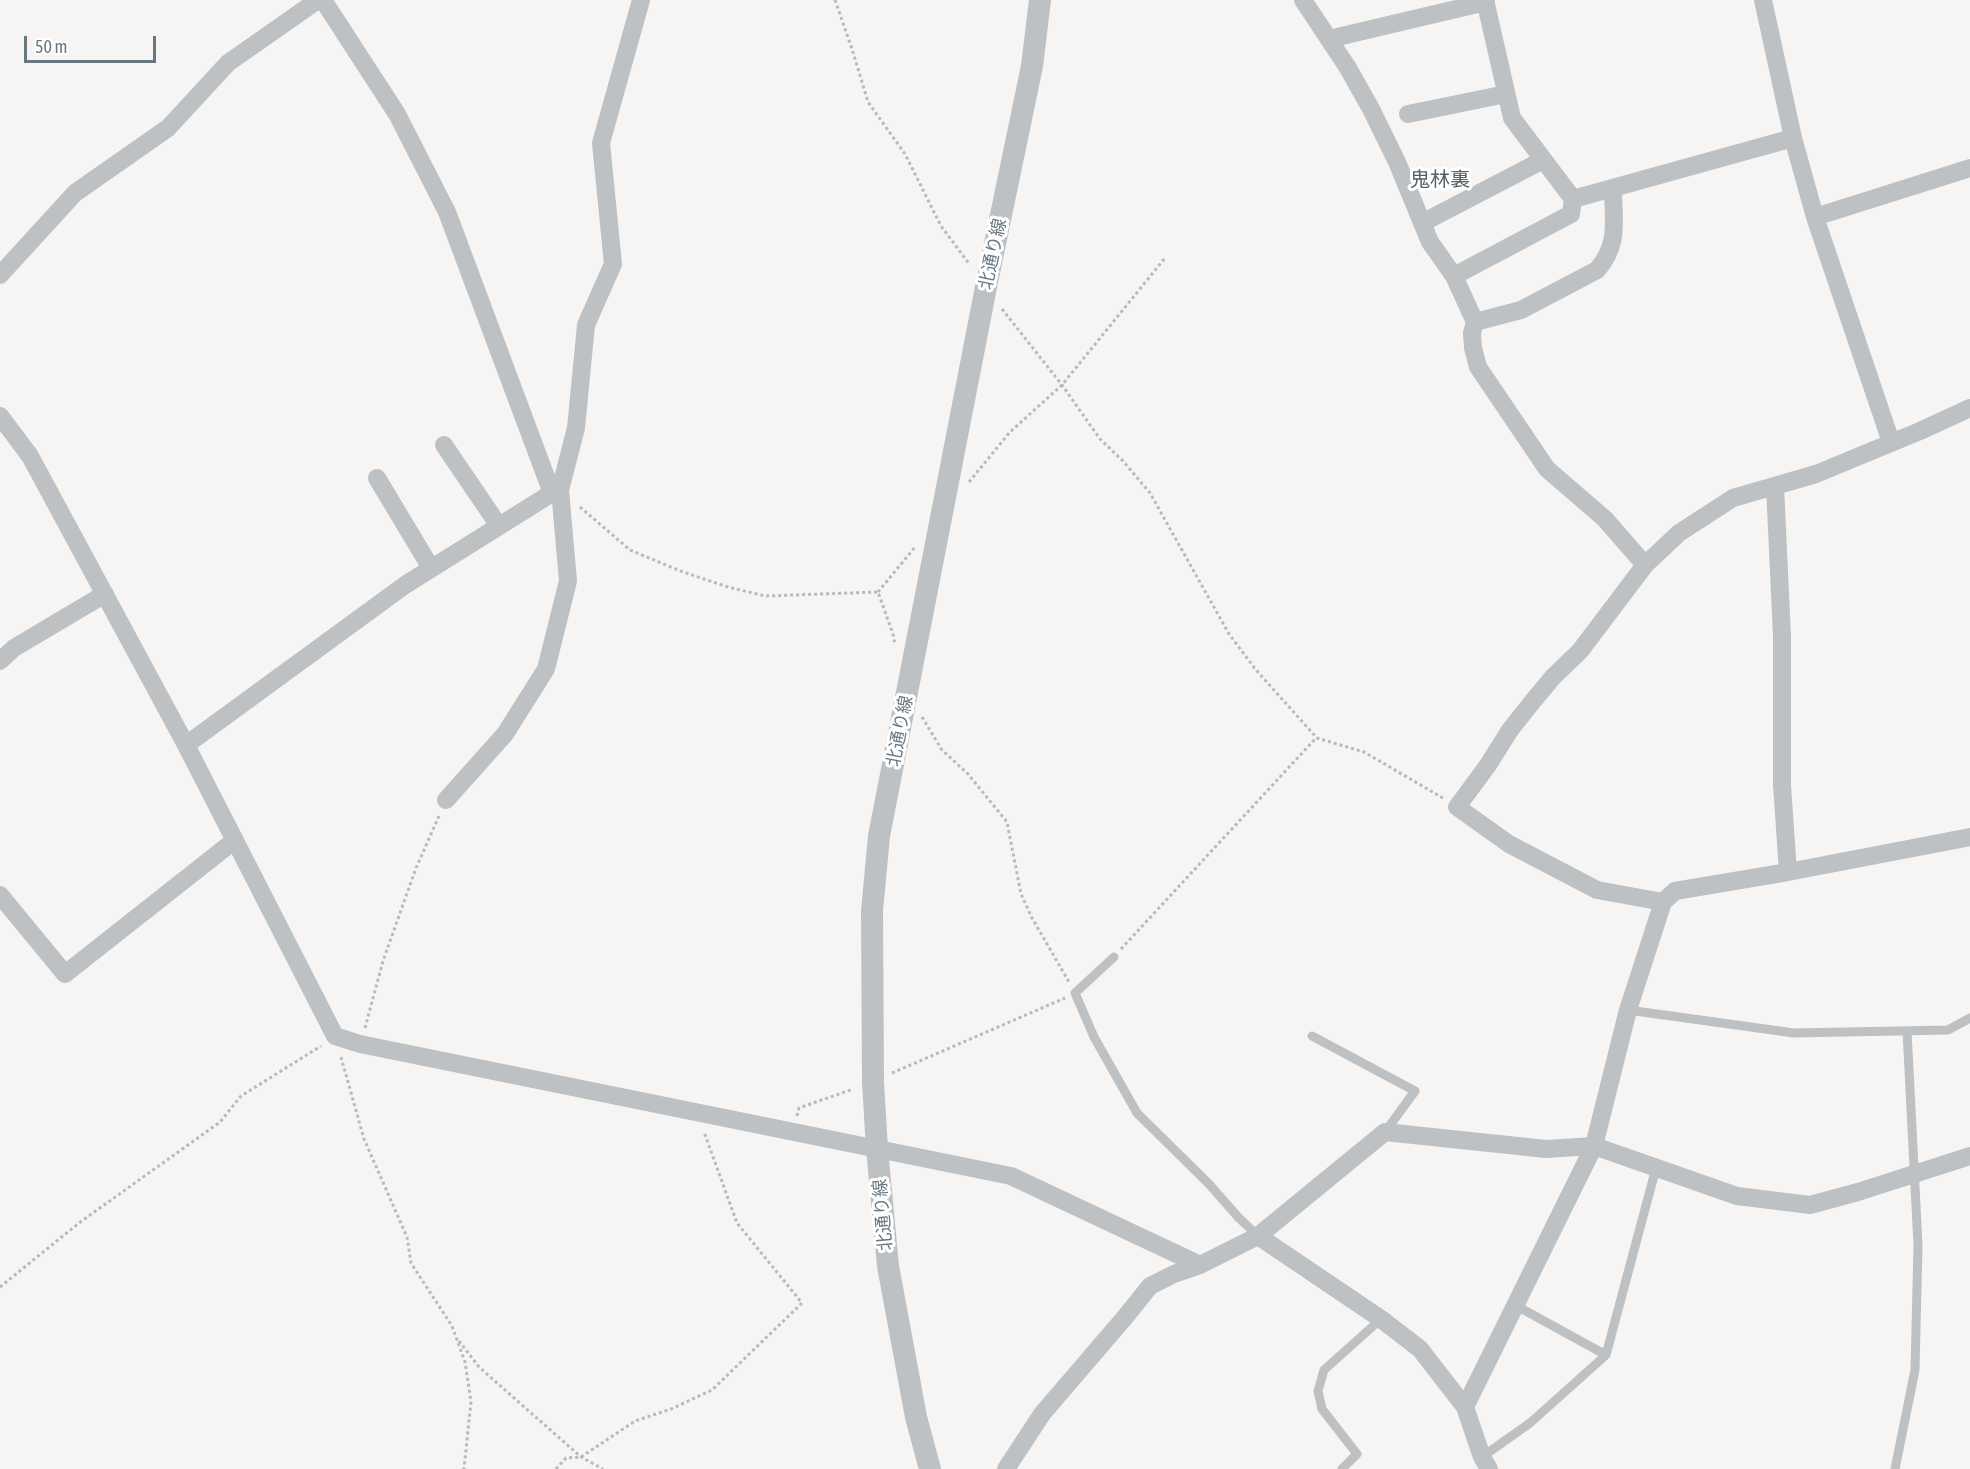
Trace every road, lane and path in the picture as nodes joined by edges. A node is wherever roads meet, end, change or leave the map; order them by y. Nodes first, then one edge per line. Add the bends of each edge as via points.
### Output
1 (318, 0) edge
2 (323, 0) edge
3 (641, 0) edge
4 (835, 0) edge
5 (1041, 0) edge
6 (1303, 0) edge
7 (1763, 0) edge
8 (1485, 1) edge
9 (1329, 39) junction
10 (1506, 94) junction
11 (1408, 114) dead end
12 (1793, 138) junction
13 (1543, 160) junction
14 (1970, 168) edge
15 (1613, 188) junction
16 (1573, 199) junction
17 (1815, 217) junction
18 (1422, 224) junction
19 (1165, 258) dead end
20 (0, 275) edge
21 (1454, 276) junction
22 (986, 287) junction
23 (1475, 322) junction
24 (1062, 385) junction
25 (1970, 408) edge
26 (0, 417) edge
27 (1891, 442) junction
28 (444, 445) dead end
29 (377, 478) dead end
30 (966, 486) dead end
31 (1775, 486) junction
32 (556, 492) junction
33 (499, 526) junction
34 (921, 540) dead end
35 (1645, 565) junction
36 (431, 568) junction
37 (878, 592) junction
38 (105, 594) junction
39 (895, 645) dead end
40 (0, 661) edge
41 (908, 692) junction
42 (1317, 738) junction
43 (186, 745) junction
44 (446, 800) joint
45 (1457, 807) junction
46 (1970, 837) edge
47 (235, 840) junction
48 (1788, 872) junction
49 (0, 895) edge
50 (1663, 902) junction
51 (1114, 957) joint
52 (1075, 993) junction
53 (1628, 1010) junction
54 (1970, 1018) edge
55 (1907, 1031) junction
56 (335, 1036) junction
57 (1312, 1036) dead end
58 (360, 1044) junction
59 (873, 1082) junction
60 (697, 1112) junction
61 (1385, 1131) junction
62 (793, 1132) junction
63 (1594, 1146) junction
64 (877, 1149) junction
65 (1970, 1156) edge
66 (1656, 1168) junction
67 (1915, 1173) junction
68 (1258, 1236) junction
69 (1200, 1265) junction
70 (0, 1287) edge
71 (1515, 1305) junction
72 (1381, 1319) junction
73 (456, 1337) junction
74 (1606, 1355) junction
75 (1465, 1407) junction
76 (581, 1457) junction
77 (1486, 1463) edge
78 (464, 1469) edge
79 (556, 1469) edge
80 (603, 1469) edge
81 (930, 1469) edge
82 (1006, 1469) edge
83 (1341, 1469) edge
84 (1895, 1469) edge

1 - 20 street via 228,63 168,128 75,194
2 - 32 street via 397,114 447,212
3 - 32 street via 601,143 613,264 586,325 576,428
4 - 22 path via 868,102 905,154 941,226
5 - 22 street, 北通り線 via 1032,66
6 - 9 street
7 - 12 street
8 - 9 street
8 - 10 street
9 - 18 street via 1371,109
10 - 11 street
10 - 13 street via 1512,118
12 - 15 street
12 - 17 street
13 - 16 street
13 - 18 street
14 - 17 street
15 - 16 street
15 - 23 street via 1612,248 1597,270 1521,310
16 - 21 street via 1571,214
17 - 27 street
18 - 21 street
19 - 24 path
21 - 23 street
22 - 24 path
22 - 41 street, 北通り線
23 - 35 street via 1473,348 1479,367 1547,469 1605,519
24 - 30 path via 1010,432
24 - 42 path via 1100,439 1150,493 1229,634
25 - 27 street
26 - 38 street via 30,456
27 - 31 street via 1816,474
28 - 33 street
29 - 36 street
31 - 35 street via 1733,498 1679,533
31 - 48 street via 1782,636 1782,785
32 - 33 street
32 - 37 path via 630,550 728,587 765,596
32 - 44 street via 568,581 546,669 505,734
33 - 36 street
34 - 37 path
35 - 45 street via 1581,651 1553,677 1515,723
36 - 43 street
37 - 39 path
38 - 40 street via 14,648
38 - 43 street
41 - 52 path via 942,750 968,774 1007,822 1021,894
41 - 59 street, 北通り線 via 879,836 872,911
42 - 45 path via 1364,752
42 - 51 path
43 - 47 street
44 - 58 path via 416,868 383,961
45 - 50 street via 1509,844 1596,890
46 - 48 street
47 - 49 street via 66,974
47 - 56 street
48 - 50 street via 1676,891
50 - 53 street
51 - 52 lane
52 - 59 path
52 - 68 lane via 1094,1037 1137,1113
53 - 55 lane via 1794,1034
53 - 63 street
54 - 55 lane via 1948,1030
55 - 67 lane
56 - 58 street
56 - 70 path via 241,1096 220,1122 79,1223
56 - 73 path via 364,1139 407,1237 411,1263
57 - 61 lane via 1416,1091
58 - 60 street
59 - 62 path via 799,1108
59 - 64 street, 北通り線
60 - 62 street
60 - 76 path via 737,1223 802,1303 712,1390 635,1421
61 - 63 street via 1546,1149
61 - 68 street
62 - 64 street
63 - 66 street
63 - 71 street
64 - 69 street via 1011,1176
64 - 81 street, 北通り線 via 888,1266 916,1417
65 - 67 street
66 - 67 street via 1737,1196 1810,1205
66 - 74 lane
67 - 84 lane via 1915,1370
68 - 69 street
68 - 72 street
69 - 82 street via 1150,1286 1042,1414
71 - 74 lane
71 - 75 street
72 - 75 street via 1420,1349
72 - 83 lane via 1324,1370 1318,1391 1322,1408 1357,1454
73 - 76 path via 479,1367
73 - 78 path via 465,1362 471,1402
74 - 77 lane
75 - 77 street
76 - 79 path via 566,1458
76 - 80 path

